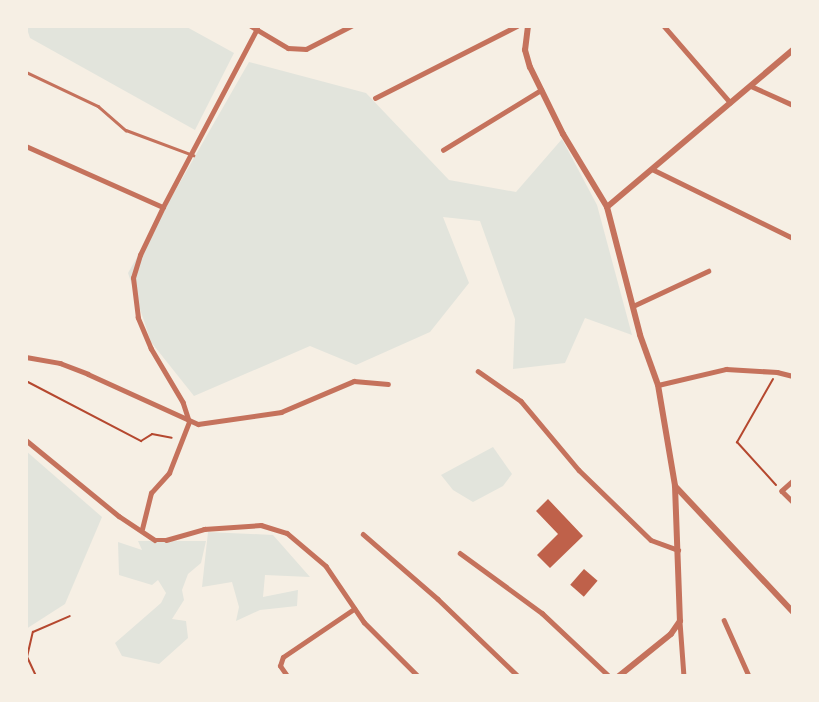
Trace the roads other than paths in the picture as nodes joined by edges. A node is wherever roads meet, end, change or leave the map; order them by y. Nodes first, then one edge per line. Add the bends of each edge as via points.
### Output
1 (251, 26) edge
2 (265, 26) edge
3 (351, 26) edge
4 (517, 26) edge
5 (527, 26) edge
6 (664, 26) edge
7 (260, 31) junction
8 (793, 50) edge
9 (26, 72) edge
10 (751, 86) junction
11 (541, 90) junction
12 (375, 98) dead end
13 (730, 102) junction
14 (793, 105) edge
15 (26, 146) edge
16 (443, 150) dead end
17 (193, 155) junction
18 (652, 169) junction
19 (163, 207) junction
20 (607, 207) junction
21 (793, 238) edge
22 (708, 271) dead end
23 (633, 306) junction
24 (26, 357) edge
25 (478, 371) dead end
26 (793, 376) edge
27 (388, 383) dead end
28 (658, 385) junction
29 (189, 422) junction
30 (26, 440) edge
31 (793, 481) edge
32 (675, 486) junction
33 (793, 502) edge
34 (142, 529) junction
35 (363, 534) dead end
36 (678, 550) junction
37 (460, 553) dead end
38 (354, 609) junction
39 (793, 612) edge
40 (724, 620) dead end
41 (680, 621) junction
42 (287, 676) edge
43 (418, 676) edge
44 (518, 676) edge
45 (609, 676) edge
46 (619, 676) edge
47 (684, 676) edge
48 (749, 676) edge

1 - 7 street
2 - 7 street
3 - 7 street via 306,49 288,48
4 - 12 street
5 - 11 street via 525,50
6 - 13 street
7 - 17 street
8 - 10 street
9 - 17 lane via 98,106 126,130
10 - 13 street
10 - 14 street
11 - 16 street
11 - 20 street
13 - 18 street
15 - 19 street
17 - 19 street
18 - 20 street
18 - 21 street
19 - 29 street via 137,267 134,300 151,349
20 - 23 street
22 - 23 street
23 - 28 street
24 - 29 street via 89,374
25 - 36 street via 521,401 579,470 651,540
26 - 28 street via 726,369
27 - 29 street via 354,381 270,414 205,424
28 - 32 street
29 - 34 street via 169,473 151,494
30 - 34 street via 119,516
31 - 33 street via 782,491
32 - 36 street
32 - 39 street
34 - 38 street via 155,540 166,540 204,529 274,528 287,533 326,566
35 - 44 street
36 - 41 street
37 - 45 street via 542,613
38 - 42 street via 283,657 280,666
38 - 43 street
40 - 48 street
41 - 46 street via 671,634
41 - 47 street

